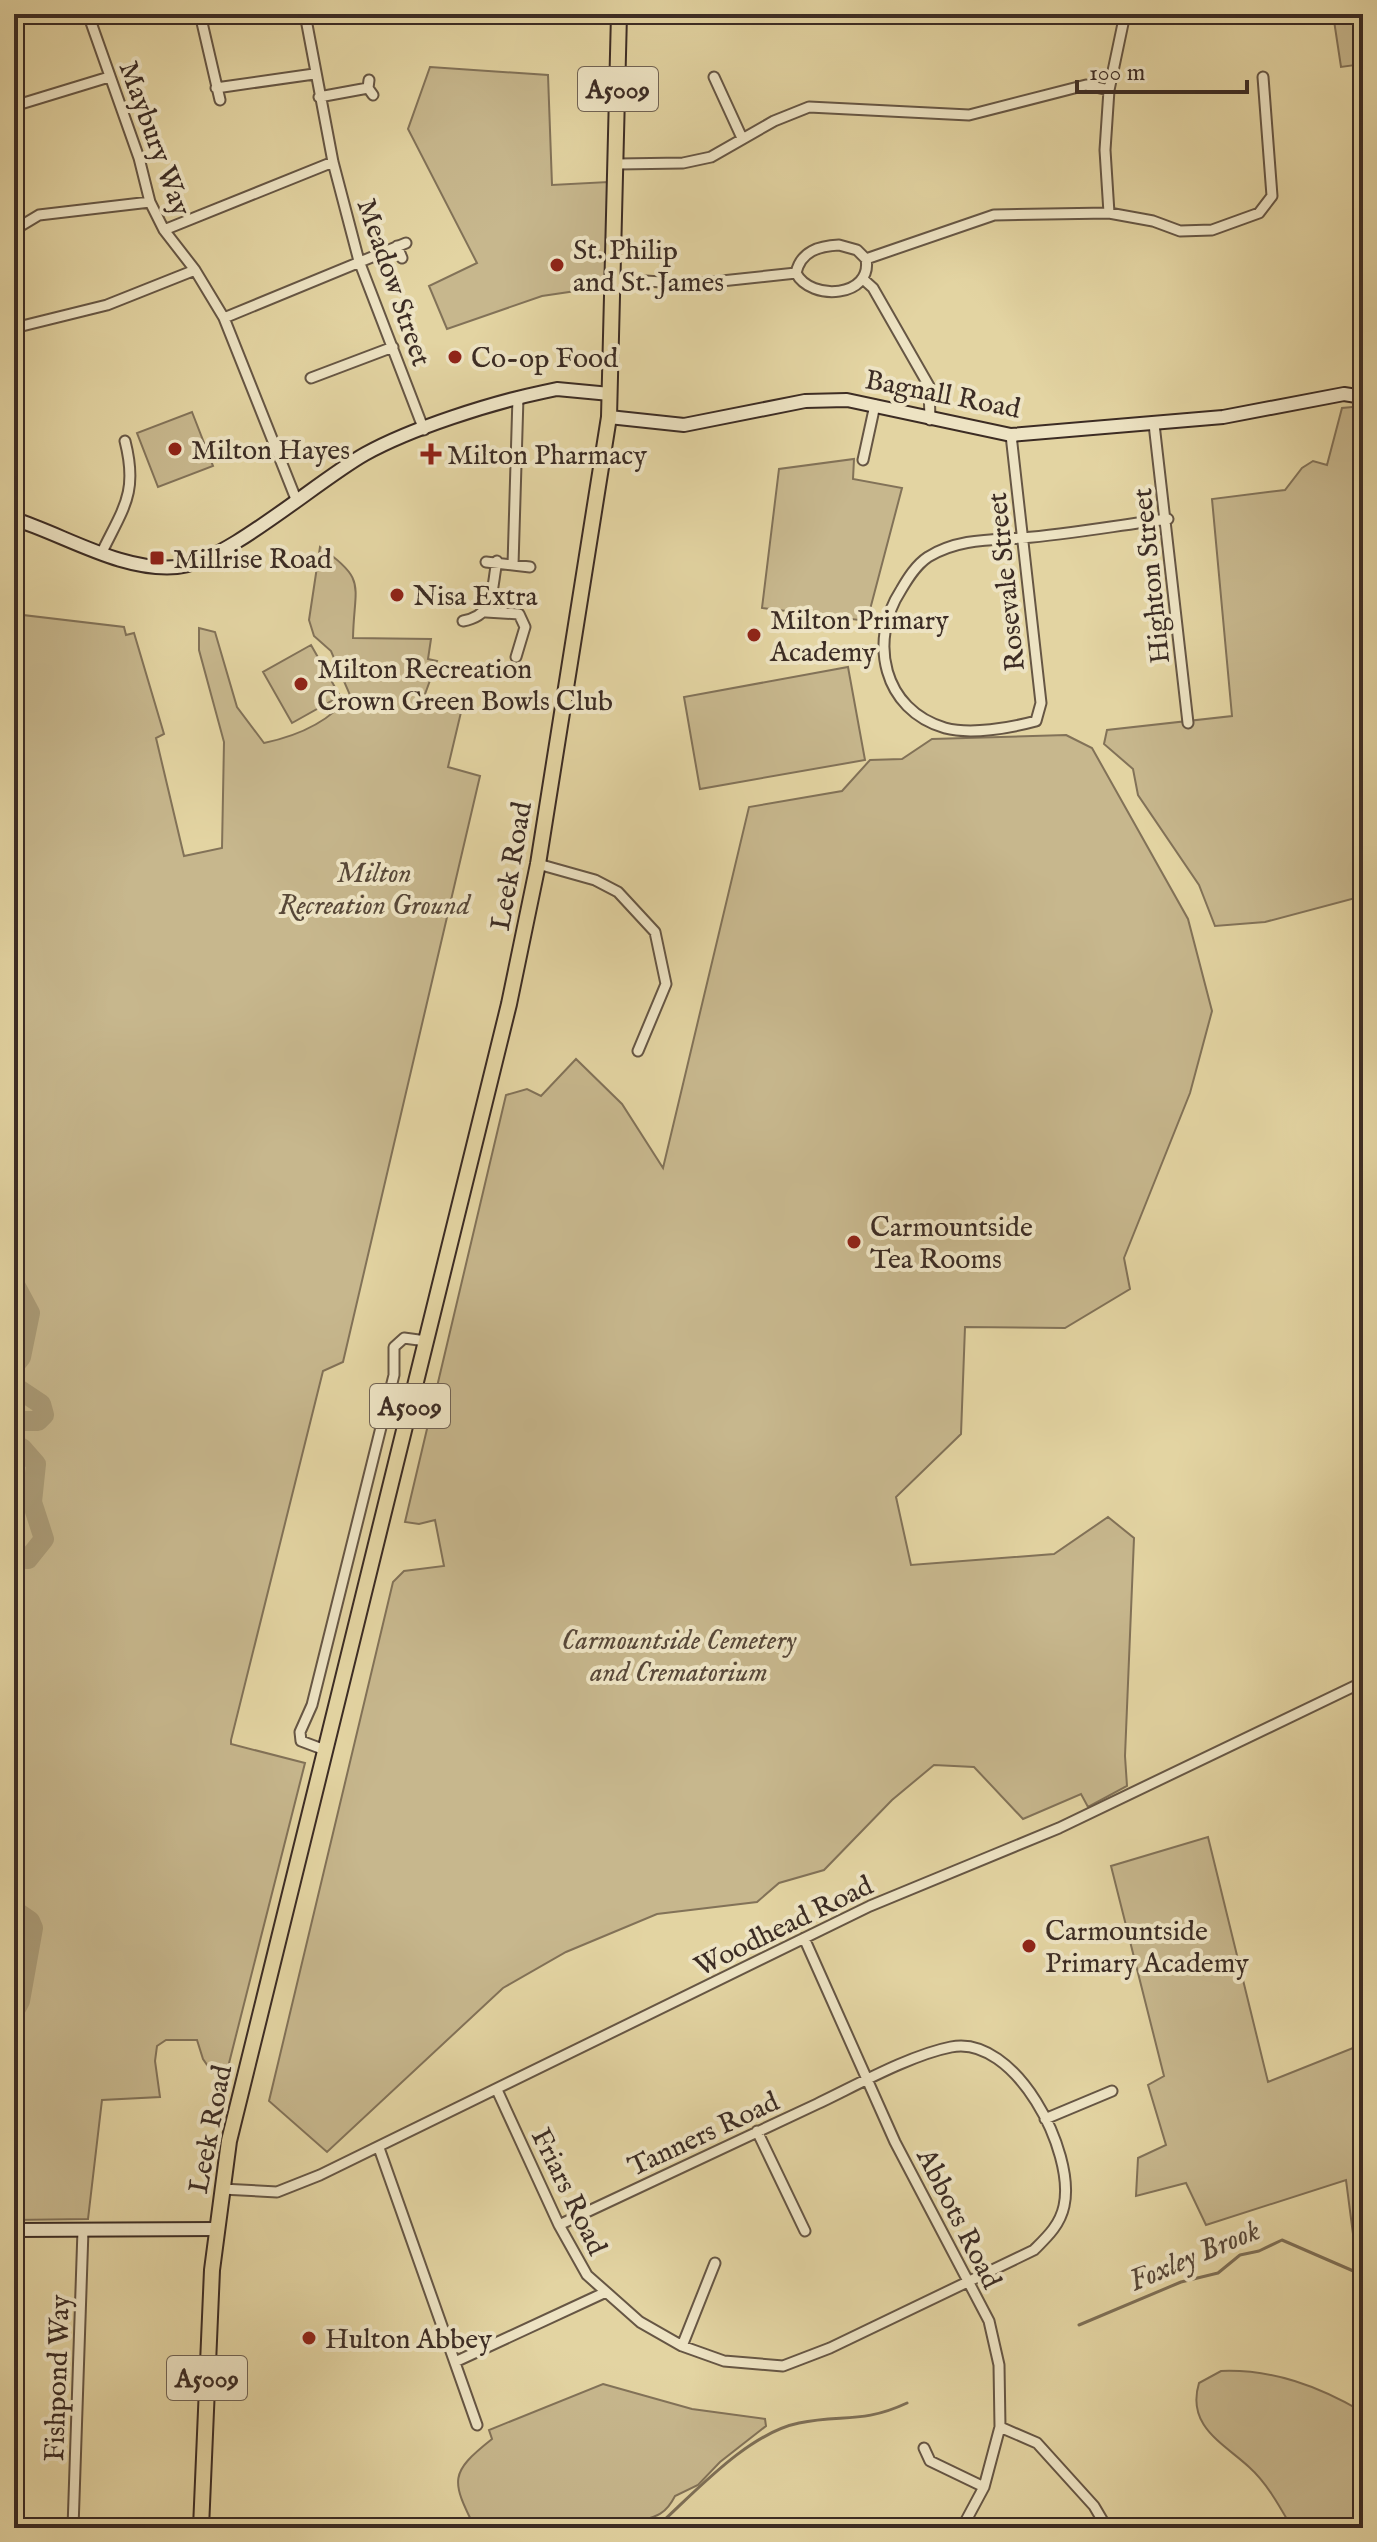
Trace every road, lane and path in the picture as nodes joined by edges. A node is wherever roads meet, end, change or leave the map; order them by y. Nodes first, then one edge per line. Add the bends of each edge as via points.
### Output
1 (88, 14) edge
2 (200, 14) edge
3 (305, 14) edge
4 (457, 14) edge
5 (619, 14) edge
6 (1125, 14) edge
7 (477, 15) edge
8 (314, 74) junction
9 (109, 77) junction
10 (714, 77) dead end
11 (1263, 77) dead end
12 (216, 88) junction
13 (370, 88) dead end
14 (1109, 90) junction
15 (319, 97) junction
16 (220, 100) dead end
17 (14, 106) edge
18 (742, 138) junction
19 (333, 162) junction
20 (618, 164) junction
21 (150, 202) junction
22 (1109, 213) junction
23 (14, 230) edge
24 (164, 230) junction
25 (402, 258) dead end
26 (866, 259) junction
27 (359, 261) junction
28 (195, 270) junction
29 (796, 273) junction
30 (614, 279) junction
31 (863, 279) junction
32 (224, 318) junction
33 (14, 328) edge
34 (393, 347) junction
35 (311, 378) dead end
36 (610, 394) junction
37 (518, 397) junction
38 (1363, 397) edge
39 (875, 405) junction
40 (609, 417) junction
41 (930, 420) junction
42 (1154, 424) junction
43 (424, 430) junction
44 (1011, 435) junction
45 (125, 441) dead end
46 (863, 460) dead end
47 (296, 499) junction
48 (14, 519) edge
49 (1168, 519) junction
50 (1021, 538) junction
51 (102, 552) junction
52 (497, 561) junction
53 (486, 562) dead end
54 (513, 565) junction
55 (530, 567) dead end
56 (486, 612) junction
57 (463, 621) dead end
58 (516, 657) dead end
59 (1188, 723) dead end
60 (538, 864) junction
61 (638, 1051) dead end
62 (426, 1341) junction
63 (1363, 1682) edge
64 (325, 1750) junction
65 (804, 1938) junction
66 (866, 2081) junction
67 (497, 2090) junction
68 (1112, 2091) dead end
69 (1045, 2119) junction
70 (757, 2131) junction
71 (379, 2148) junction
72 (222, 2189) junction
73 (559, 2225) junction
74 (217, 2229) junction
75 (14, 2230) edge
76 (83, 2230) junction
77 (805, 2231) dead end
78 (715, 2263) dead end
79 (967, 2282) junction
80 (606, 2292) junction
81 (682, 2346) junction
82 (455, 2362) junction
83 (477, 2425) dead end
84 (1000, 2427) junction
85 (924, 2448) dead end
86 (984, 2487) junction
87 (73, 2528) edge
88 (201, 2528) edge
89 (962, 2528) edge
90 (1107, 2528) edge

1 - 9 street, Maybury Way
2 - 12 street
3 - 8 street, Meadow Street
4 - 7 street
5 - 20 main road, A5009
6 - 14 street
8 - 12 street
8 - 15 street, Meadow Street
9 - 17 street
9 - 21 street, Maybury Way
10 - 18 street
11 - 22 street via 1272,196 1259,213 1212,230 1180,231
12 - 16 street
13 - 15 street
14 - 18 street via 1086,85 969,115 809,107
14 - 22 street
15 - 19 street, Meadow Street
18 - 20 street via 711,157 683,163
19 - 24 street
19 - 27 street, Meadow Street
20 - 30 main road, A5009
21 - 23 street via 39,215
21 - 24 street, Maybury Way
22 - 26 street via 994,215
24 - 28 street, Maybury Way
25 - 27 street via 401,244
26 - 29 street via 848,247 824,246 803,257
26 - 31 street
27 - 32 street
27 - 34 street, Meadow Street
28 - 32 street, Maybury Way
28 - 33 street via 107,305
29 - 30 street via 693,284
29 - 31 street via 808,287 823,292 850,288
30 - 36 main road, A5009
31 - 41 street via 929,386
32 - 47 street, Maybury Way
34 - 35 street
34 - 43 street, Meadow Street
36 - 37 street via 557,389
36 - 40 main road, Leek Road / A5009
37 - 43 street
37 - 54 street
38 - 42 street, Bagnall Road via 1344,394 1273,410
39 - 40 street, Bagnall Road via 822,399 684,425
39 - 41 street, Bagnall Road
39 - 46 street
40 - 60 main road, Leek Road / A5009
41 - 44 street, Bagnall Road
42 - 44 street, Bagnall Road
42 - 49 street, Highton Street
43 - 47 street via 367,453
44 - 50 street, Rosevale Street
45 - 51 street via 133,472 128,499
47 - 51 street via 195,563 159,567
48 - 51 street
49 - 50 street
49 - 59 street, Highton Street
50 - 50 street, Rosevale Street via 1041,703 1036,721 966,730 931,723 910,709 887,680 883,647 893,602 925,559 947,547
52 - 53 street
52 - 54 street
52 - 56 street
54 - 55 street
56 - 57 street
56 - 58 street via 519,614 525,627
60 - 61 street via 618,892 655,932 666,984
60 - 62 main road, Leek Road / A5009
62 - 64 main road, Leek Road / A5009
62 - 64 street via 404,1338 394,1347 394,1375 312,1705 300,1732 301,1741
63 - 65 street, Woodhead Road via 1059,1828
64 - 72 main road, Leek Road / A5009
65 - 66 street, Abbots Road
65 - 67 street, Woodhead Road
66 - 69 street, Tanners Road via 953,2046 973,2048 1010,2065
66 - 70 street, Tanners Road
66 - 79 street, Abbots Road
67 - 71 street, Woodhead Road
67 - 73 street, Friars Road
68 - 69 street
69 - 79 street, Friars Road via 1062,2155 1064,2176 1064,2205 1053,2231 1034,2250
70 - 73 street, Tanners Road
70 - 77 street
71 - 72 street, Woodhead Road via 277,2192
71 - 82 street
72 - 74 main road, Leek Road / A5009
73 - 80 street, Friars Road via 587,2275
74 - 76 street
74 - 88 main road, Leek Road / A5009
75 - 76 street
76 - 87 street, Fishpond Way
78 - 81 street
79 - 81 street, Friars Road via 783,2366 724,2361
79 - 84 street, Abbots Road via 989,2321 996,2350
80 - 81 street, Friars Road via 640,2322
80 - 82 street
82 - 83 street
84 - 86 street, Abbots Road
84 - 90 street via 1037,2443
85 - 86 street via 930,2461
86 - 89 street, Abbots Road

